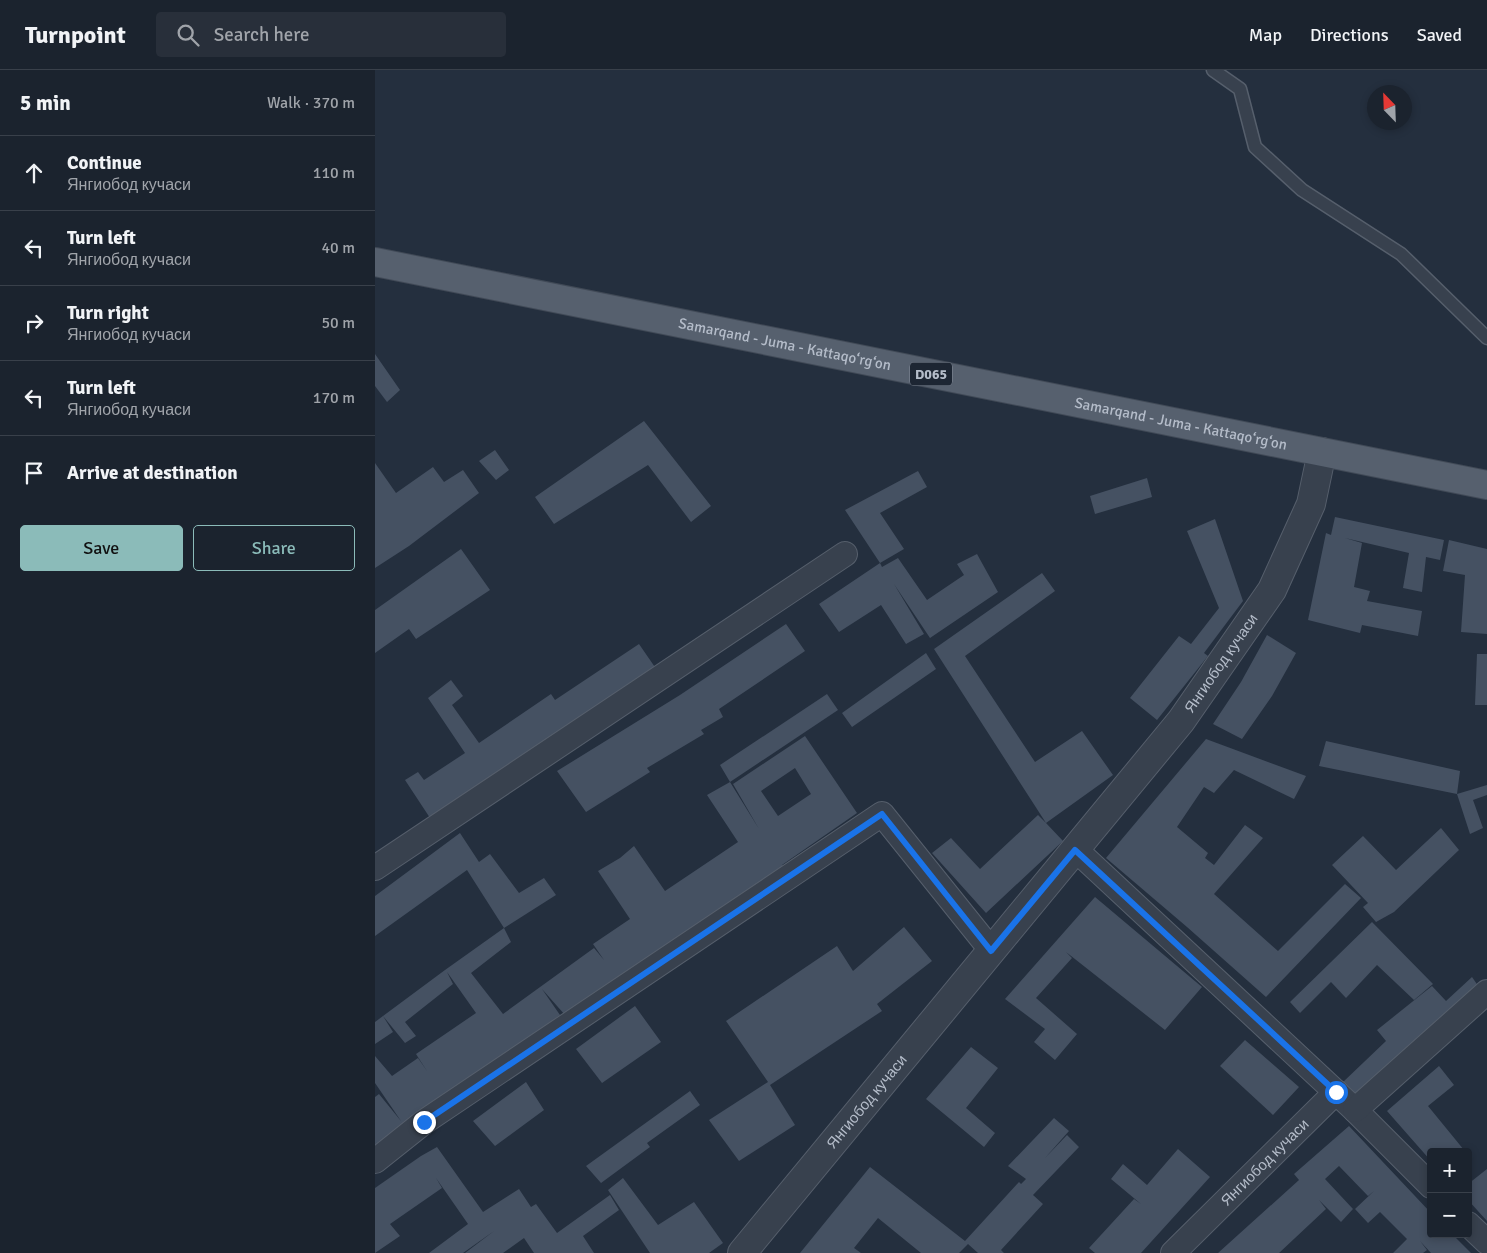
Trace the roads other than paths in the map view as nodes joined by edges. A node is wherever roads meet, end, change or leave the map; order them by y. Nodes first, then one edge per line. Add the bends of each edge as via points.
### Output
1 (1213, 70) edge
2 (375, 262) edge
3 (1487, 338) edge
4 (1322, 452) junction
5 (1487, 485) edge
6 (845, 554) dead end
7 (1075, 850) junction
8 (375, 868) edge
9 (991, 951) junction
10 (1487, 992) edge
11 (1336, 1092) junction
12 (1355, 1110) junction
13 (375, 1161) edge
14 (1427, 1182) edge
15 (1472, 1228) edge
16 (1487, 1242) edge
17 (742, 1253) edge
18 (1173, 1253) edge

1 - 3 lane via 1240,88 1255,147 1302,190 1401,254
2 - 4 main road, Samarqand - Juma - Kattaqo‘rg‘on / D065
4 - 5 main road, Samarqand - Juma - Kattaqo‘rg‘on / D065
4 - 7 street, Янгиобод кучаси via 1311,504 1272,590 1181,721
6 - 8 street
7 - 9 street, Янгиобод кучаси
7 - 11 street
9 - 13 street via 882,814 424,1122
9 - 17 street, Янгиобод кучаси
10 - 12 street
11 - 12 street
11 - 18 street, Янгиобод кучаси
12 - 14 street
15 - 16 street

